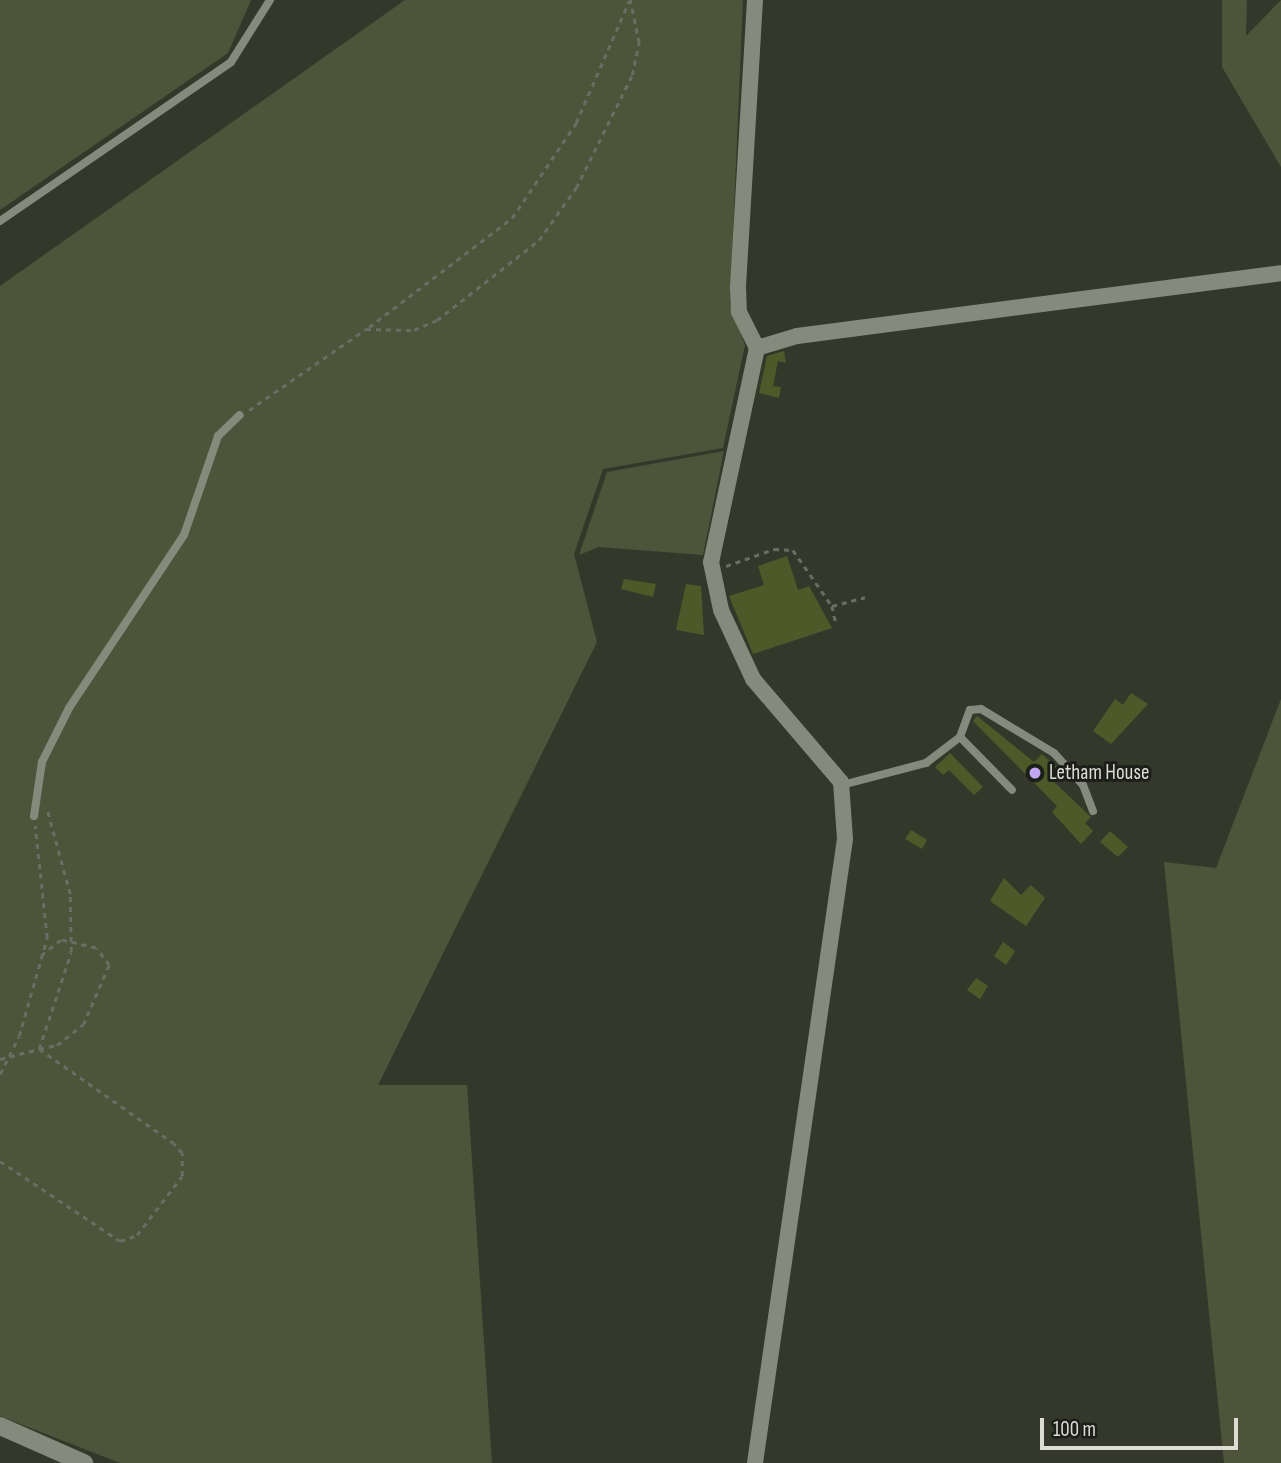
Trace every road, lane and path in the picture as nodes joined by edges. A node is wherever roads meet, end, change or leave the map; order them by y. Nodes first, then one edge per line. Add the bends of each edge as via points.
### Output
1 (270, 0) edge
2 (630, 0) edge
3 (755, 0) edge
4 (0, 221) edge
5 (1281, 273) edge
6 (366, 329) junction
7 (757, 348) junction
8 (240, 415) joint
9 (712, 569) junction
10 (865, 597) dead end
11 (832, 606) junction
12 (836, 624) dead end
13 (960, 737) junction
14 (842, 785) junction
15 (1012, 790) dead end
16 (31, 804) junction
17 (1093, 811) dead end
18 (34, 816) joint
19 (72, 943) junction
20 (40, 957) junction
21 (39, 1049) junction
22 (11, 1055) junction
23 (0, 1059) edge
24 (0, 1074) edge
25 (0, 1161) edge
26 (0, 1426) edge
27 (84, 1463) edge
28 (755, 1463) edge

1 - 4 lane via 231,62
2 - 6 path via 576,123 512,218
2 - 6 path via 638,59 562,213 512,266 437,320 414,330
3 - 7 street via 738,287 739,312
5 - 7 street via 797,336
6 - 8 path
7 - 9 street via 712,545
8 - 16 lane via 218,436 184,535 69,708 42,762
9 - 11 path via 793,550
9 - 14 street via 721,610 753,679
10 - 11 path
11 - 12 path
13 - 14 lane via 926,763
13 - 15 lane
13 - 17 lane via 970,710 1005,722 1054,753 1083,786
14 - 28 street via 845,839 839,894
16 - 18 lane
16 - 19 path via 51,813 59,838
18 - 20 path via 48,925
19 - 20 path via 61,940
19 - 21 path
19 - 21 path via 104,954 106,978 83,1025 57,1045
20 - 22 path
21 - 22 path
21 - 25 path via 173,1144 182,1153 182,1176 137,1235 120,1241
22 - 23 path
22 - 24 path
26 - 27 street

